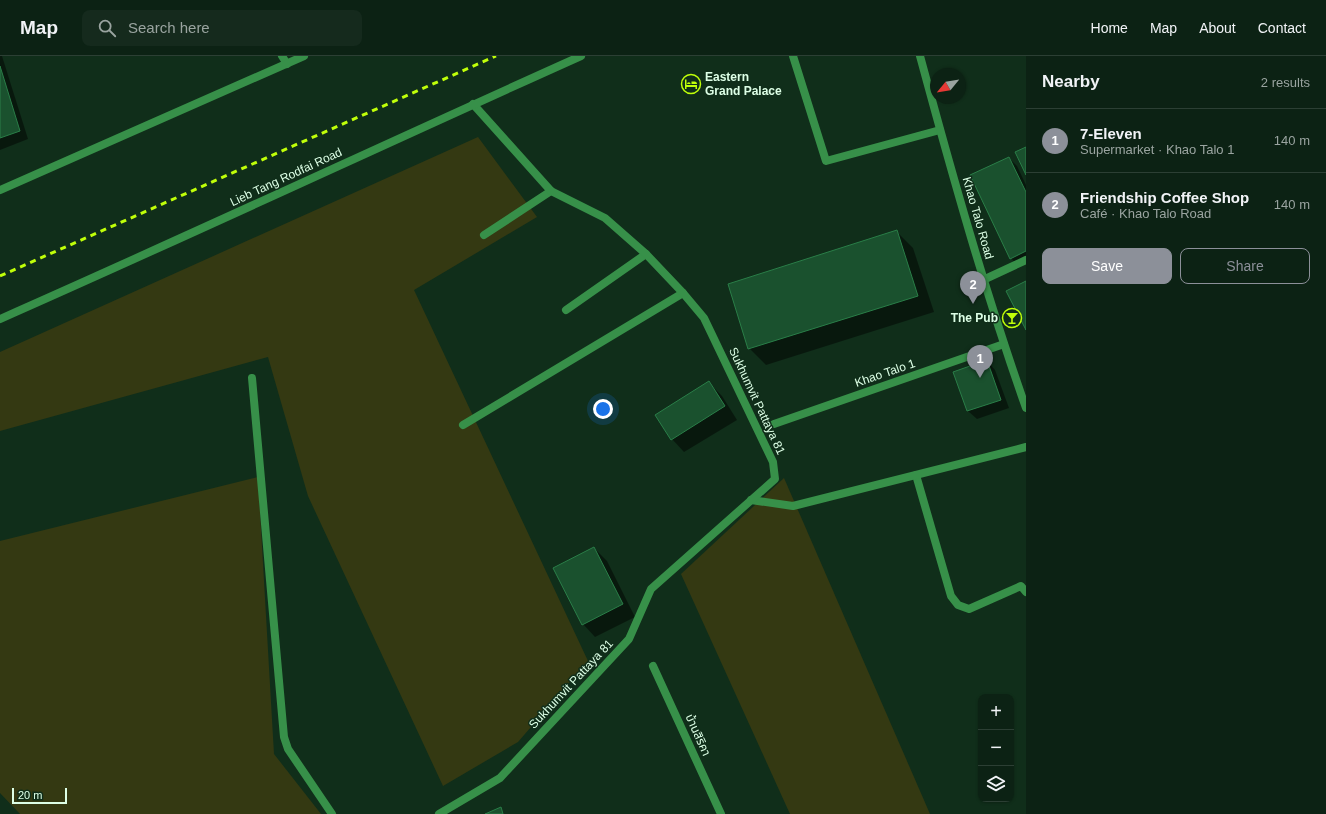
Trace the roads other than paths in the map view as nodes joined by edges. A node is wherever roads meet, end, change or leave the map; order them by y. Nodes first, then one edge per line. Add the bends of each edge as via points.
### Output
1 (282, 56) edge
2 (304, 56) edge
3 (581, 56) edge
4 (793, 56) edge
5 (920, 56) edge
6 (287, 64) junction
7 (473, 104) junction
8 (940, 130) junction
9 (0, 190) edge
10 (551, 191) junction
11 (484, 234) dead end
12 (646, 254) junction
13 (1026, 260) edge
14 (983, 280) junction
15 (683, 293) junction
16 (566, 310) dead end
17 (0, 319) edge
18 (1004, 344) junction
19 (252, 378) dead end
20 (1026, 408) edge
21 (774, 424) dead end
22 (463, 425) dead end
23 (1026, 447) edge
24 (916, 475) junction
25 (751, 500) junction
26 (1026, 592) edge
27 (654, 666) dead end
28 (332, 814) edge
29 (439, 814) edge
30 (721, 814) edge

1 - 6 street
2 - 6 street
3 - 7 street, Lieb Tang Rodfai Road
4 - 8 street via 826,161
5 - 8 street, Khao Talo Road
6 - 9 street
7 - 10 street, Sukhumvit Pattaya 81
7 - 17 street, Lieb Tang Rodfai Road via 149,254
8 - 14 street, Khao Talo Road
10 - 11 street
10 - 12 street, Sukhumvit Pattaya 81 via 605,218
12 - 15 street, Sukhumvit Pattaya 81
12 - 16 street
13 - 14 street
14 - 18 street, Khao Talo Road
15 - 22 street
15 - 25 street, Sukhumvit Pattaya 81 via 704,318 773,462 775,479
18 - 20 street, Khao Talo Road
18 - 21 street, Khao Talo 1
19 - 28 street via 285,744
23 - 24 street
24 - 25 street via 793,506
24 - 26 street via 951,596 958,605 969,609 1021,586
25 - 29 street, Sukhumvit Pattaya 81 via 652,589 630,639 500,778
27 - 30 street, บ้านสิริคา

